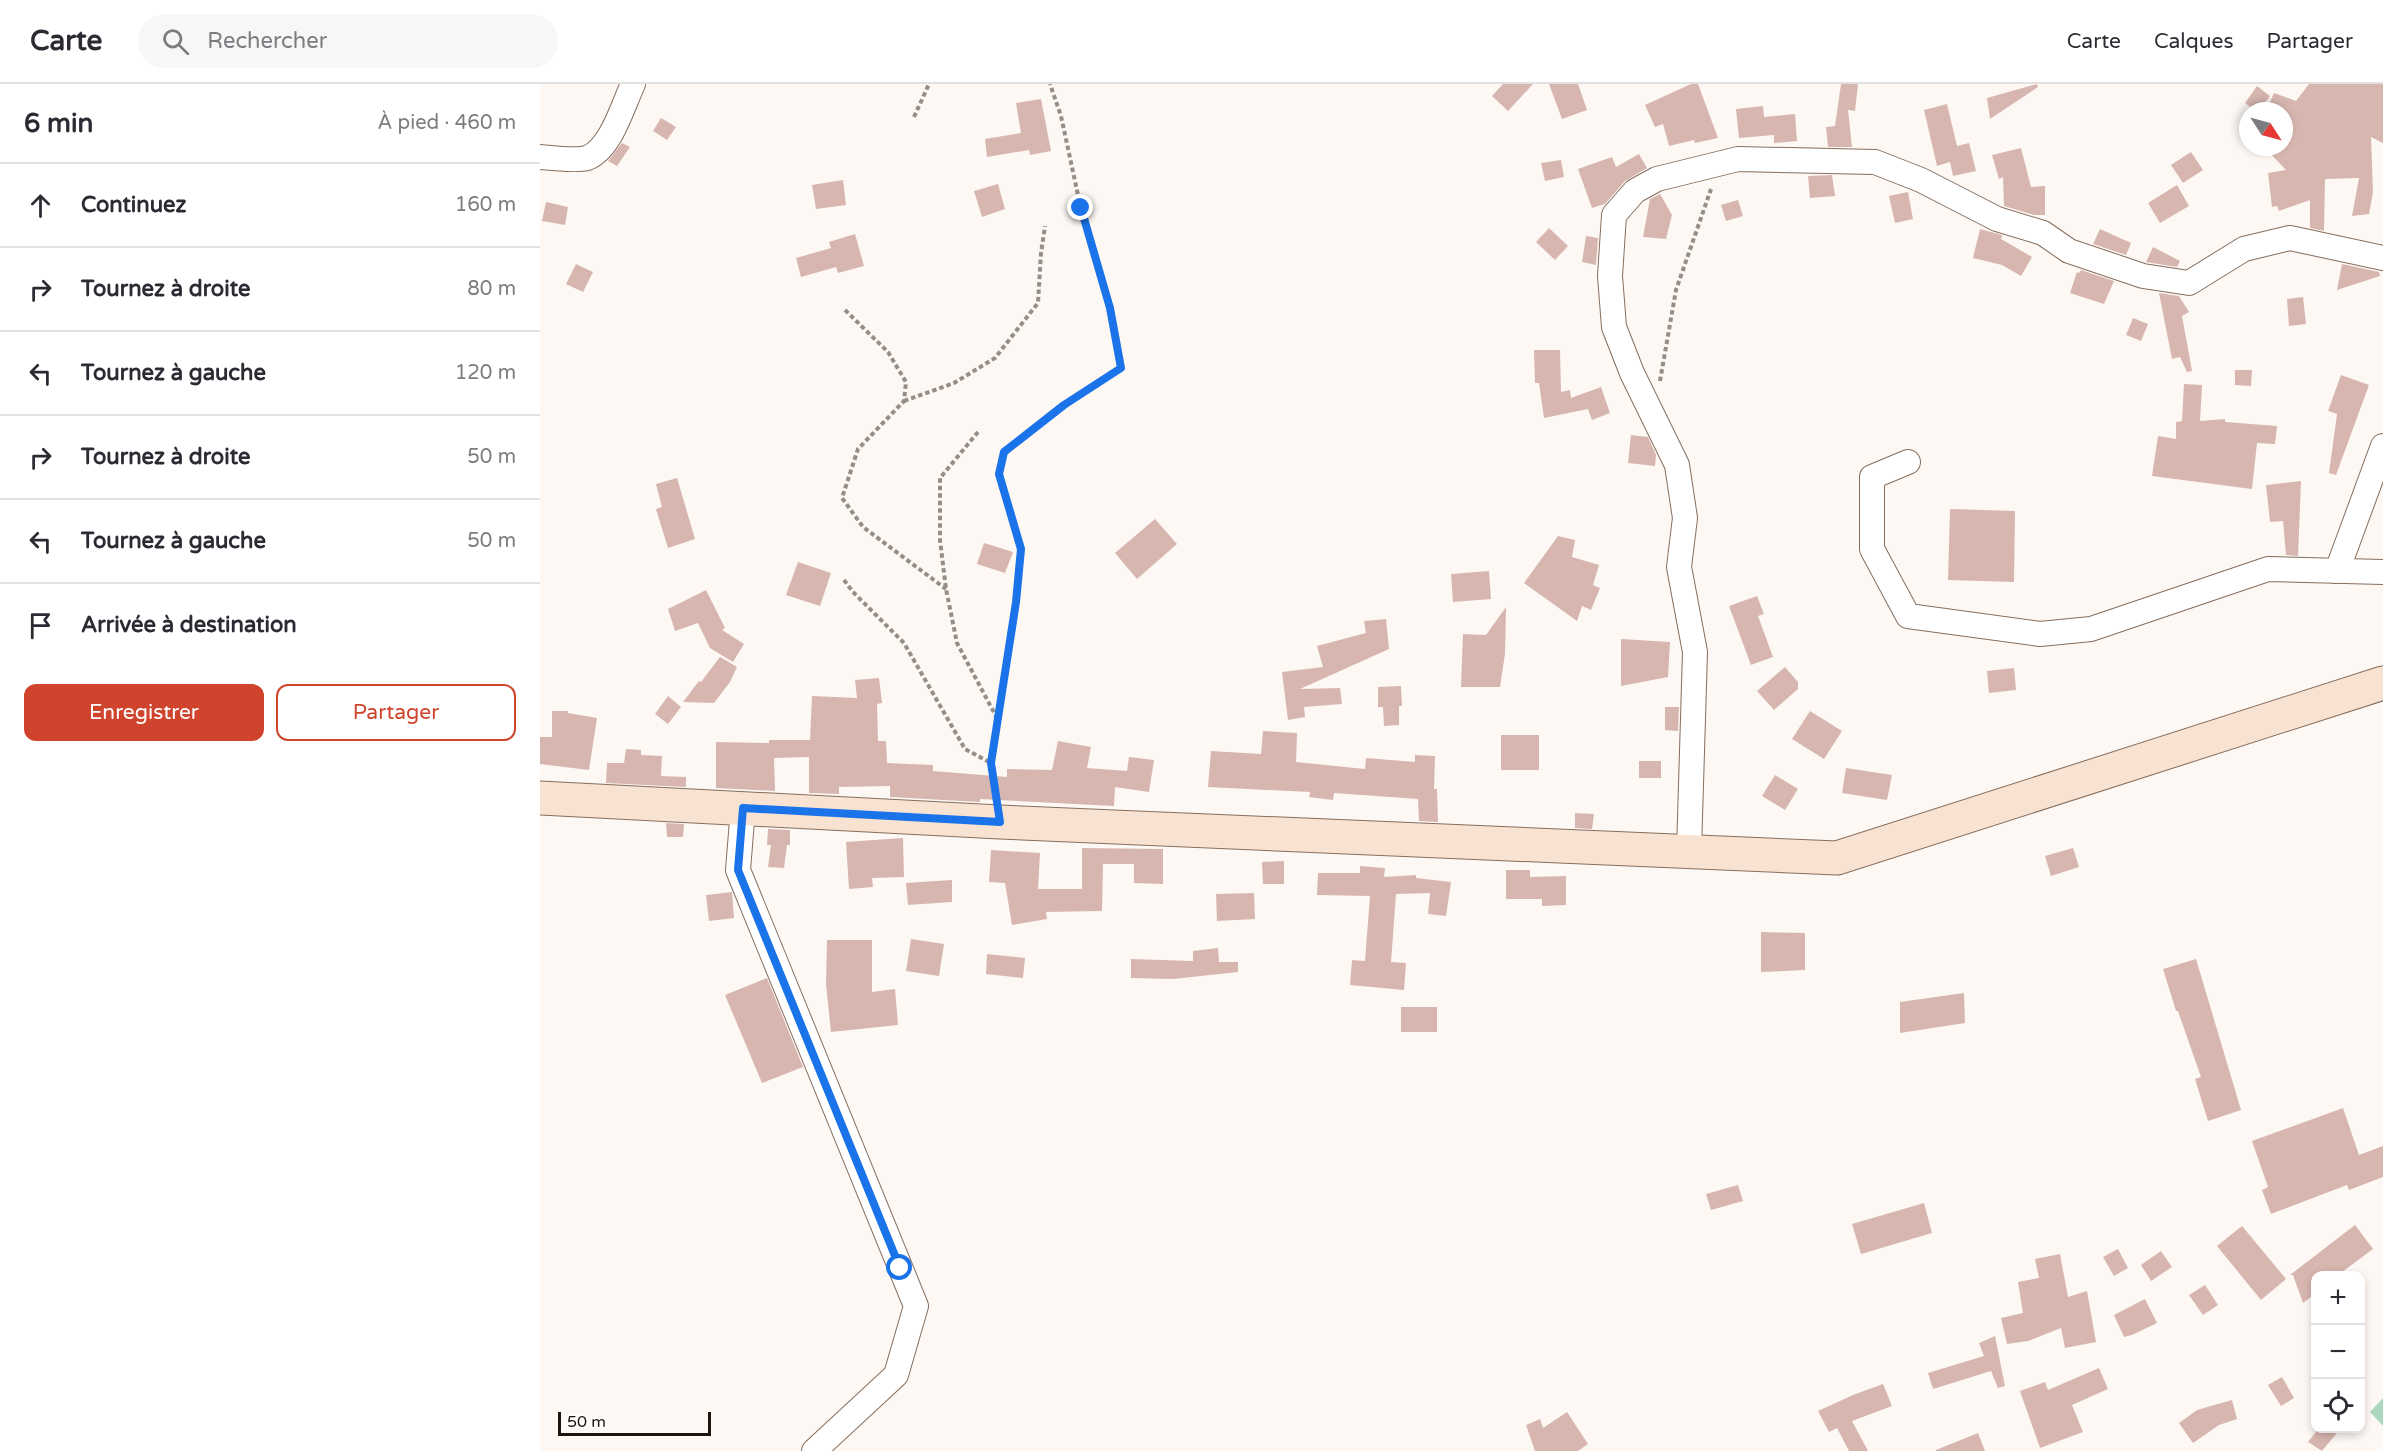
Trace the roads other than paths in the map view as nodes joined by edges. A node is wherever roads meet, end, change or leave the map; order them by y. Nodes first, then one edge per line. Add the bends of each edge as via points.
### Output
1 (633, 84) edge
2 (540, 157) edge
3 (2383, 258) edge
4 (2383, 446) edge
5 (1908, 462) dead end
6 (2337, 571) junction
7 (2383, 572) edge
8 (2383, 683) edge
9 (540, 798) edge
10 (743, 808) junction
11 (1689, 851) junction
12 (814, 1451) edge

1 - 2 street via 615,127 602,146 587,158
3 - 11 street via 2290,238 2244,249 2189,283 2144,276 2069,250 2043,233 1997,219 1921,180 1875,162 1738,159 1657,179 1635,191 1614,215 1610,276 1614,327 1677,465 1685,518 1679,567 1695,652
4 - 6 street
5 - 6 street via 1872,477 1872,549 1908,616 2040,634 2091,629 2268,569
6 - 7 street
8 - 11 main road via 1837,858
9 - 10 main road
10 - 11 main road
10 - 12 street via 738,870 916,1306 896,1375

